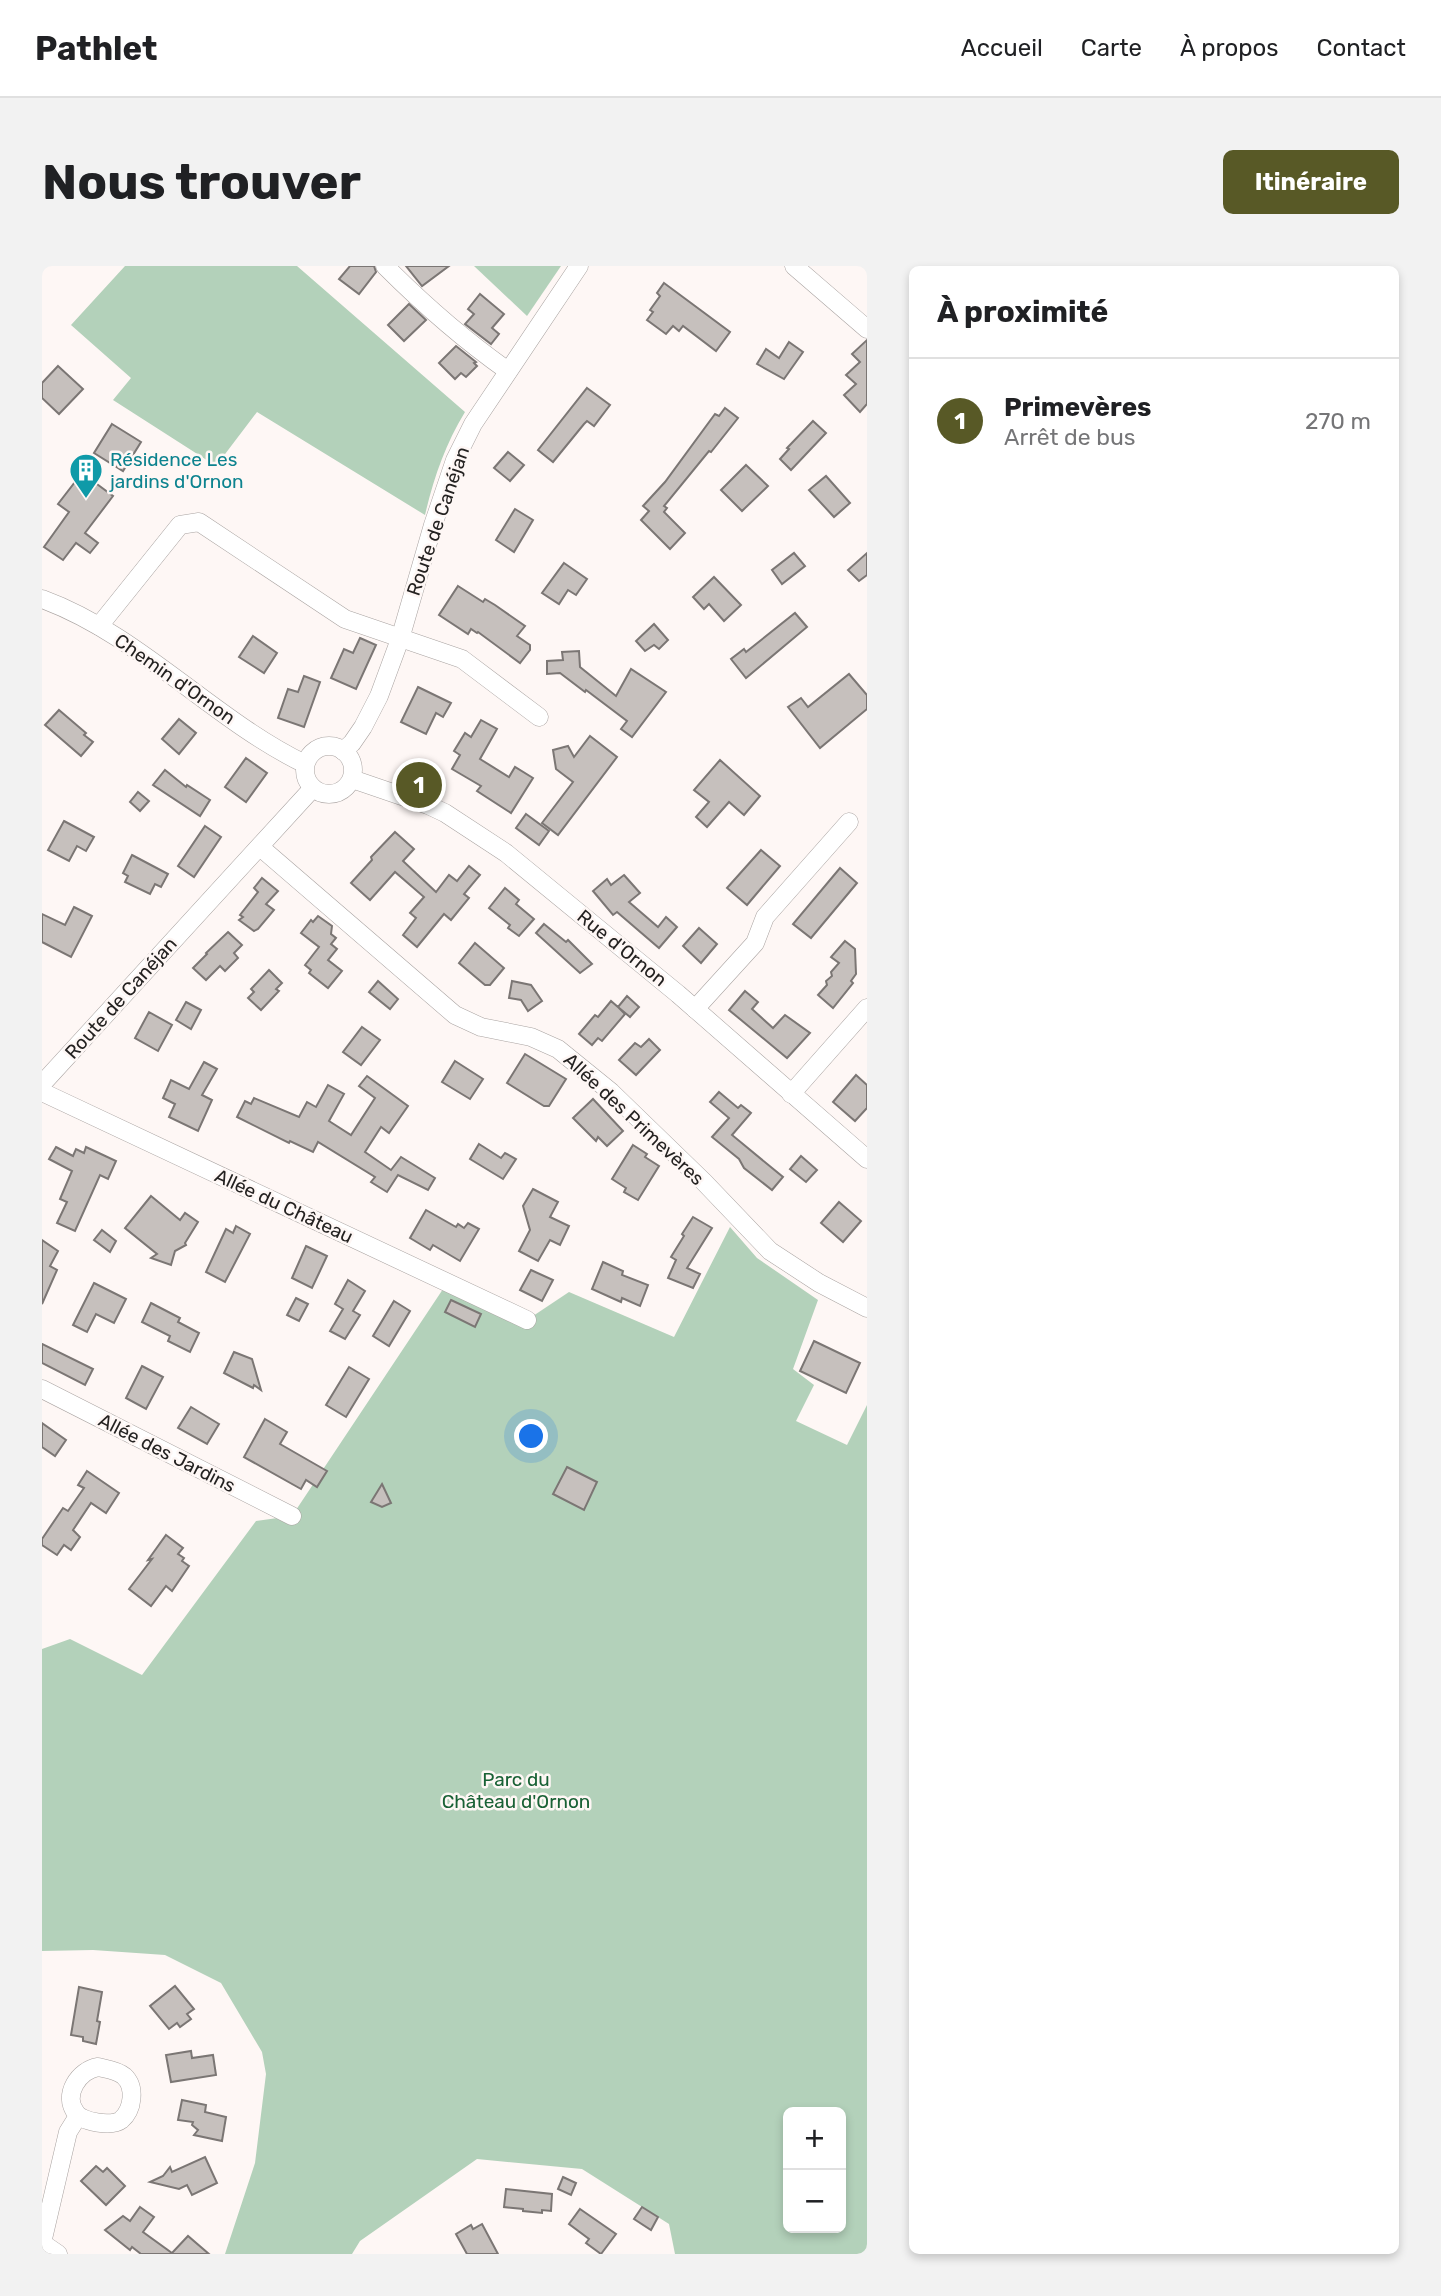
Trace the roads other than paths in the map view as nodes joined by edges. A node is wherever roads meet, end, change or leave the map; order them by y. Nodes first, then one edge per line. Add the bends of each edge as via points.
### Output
1 (385, 266) edge
2 (579, 266) edge
3 (794, 266) edge
4 (867, 329) edge
5 (508, 371) junction
6 (42, 599) edge
7 (99, 626) junction
8 (400, 639) junction
9 (539, 717) dead end
10 (343, 751) junction
11 (305, 764) junction
12 (352, 779) junction
13 (312, 789) junction
14 (849, 822) dead end
15 (260, 847) junction
16 (867, 1008) edge
17 (695, 1009) junction
18 (42, 1084) edge
19 (42, 1092) edge
20 (791, 1094) junction
21 (867, 1159) edge
22 (867, 1308) edge
23 (527, 1320) dead end
24 (42, 1389) edge
25 (292, 1516) dead end
26 (78, 2116) dead end
27 (42, 2243) edge
28 (58, 2254) edge

1 - 5 street
2 - 5 street, Route de Canéjan
3 - 4 street
5 - 8 street, Route de Canéjan via 455,460
6 - 7 street, Chemin d'Ornon
7 - 8 street via 180,525 199,523 345,619
7 - 11 street, Chemin d'Ornon via 268,744
8 - 9 street via 462,659
8 - 10 street, Route de Canéjan via 379,696 363,727
10 - 11 street via 321,747
10 - 12 street via 351,760
11 - 13 street via 305,777
12 - 13 street via 334,794
12 - 17 street, Rue d'Ornon via 428,805 506,853
13 - 15 street, Route de Canéjan
14 - 17 street via 765,916 755,943
15 - 18 street, Route de Canéjan
15 - 22 street, Allée des Primevères via 455,1014 481,1027 543,1041 590,1073 770,1251
16 - 20 street
17 - 20 street, Rue d'Ornon
19 - 23 street, Allée du Château
20 - 21 street, Rue d'Ornon
24 - 25 street, Allée des Jardins
26 - 27 street via 68,2132
27 - 28 street

